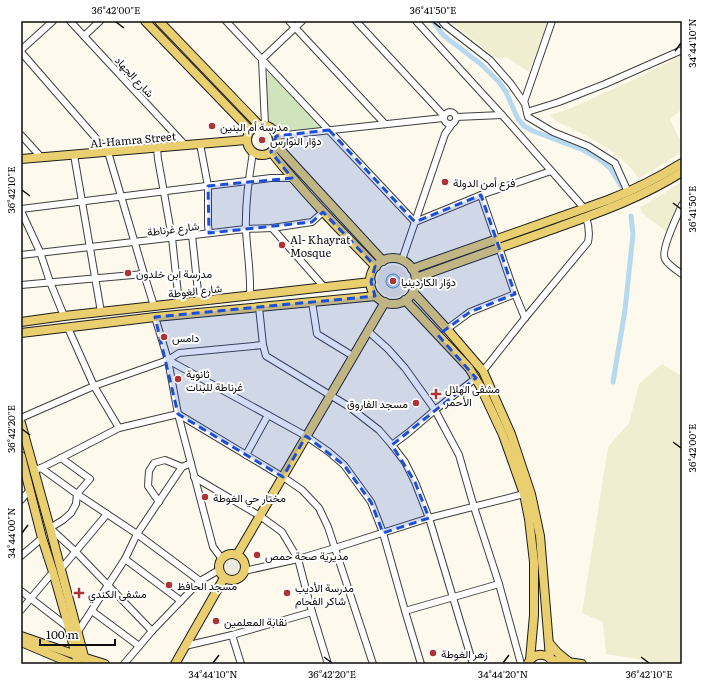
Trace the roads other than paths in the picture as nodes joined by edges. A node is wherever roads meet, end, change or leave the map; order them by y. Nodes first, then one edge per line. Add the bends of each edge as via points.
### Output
1 (53, 21) edge
2 (70, 21) edge
3 (100, 21) edge
4 (145, 21) edge
5 (159, 21) edge
6 (226, 21) edge
7 (289, 21) edge
8 (302, 21) edge
9 (356, 21) edge
10 (416, 21) edge
11 (442, 21) edge
12 (552, 21) edge
13 (295, 27) junction
14 (84, 36) junction
15 (682, 50) edge
16 (21, 51) edge
17 (262, 59) junction
18 (524, 102) junction
19 (527, 112) junction
20 (502, 115) junction
21 (445, 117) junction
22 (456, 117) junction
23 (385, 124) junction
24 (452, 124) junction
25 (262, 125) junction
26 (250, 130) junction
27 (329, 130) junction
28 (446, 134) junction
29 (21, 135) edge
30 (276, 136) junction
31 (246, 140) junction
32 (200, 144) junction
33 (185, 145) junction
34 (157, 148) junction
35 (273, 148) junction
36 (108, 152) junction
37 (253, 152) junction
38 (74, 155) junction
39 (41, 157) junction
40 (21, 159) edge
41 (682, 163) edge
42 (551, 171) junction
43 (682, 172) edge
44 (292, 178) junction
45 (248, 181) junction
46 (208, 186) junction
47 (164, 191) junction
48 (628, 192) junction
49 (481, 195) junction
50 (121, 197) junction
51 (82, 201) junction
52 (682, 205) edge
53 (584, 208) junction
54 (21, 210) edge
55 (323, 212) junction
56 (586, 217) junction
57 (415, 222) junction
58 (272, 228) junction
59 (246, 229) junction
60 (209, 233) junction
61 (192, 235) junction
62 (172, 238) junction
63 (134, 242) junction
64 (498, 244) junction
65 (90, 247) junction
66 (40, 252) junction
67 (21, 255) edge
68 (402, 260) junction
69 (383, 261) junction
70 (376, 267) junction
71 (412, 269) junction
72 (144, 274) junction
73 (682, 274) edge
74 (95, 278) junction
75 (416, 278) junction
76 (50, 282) junction
77 (371, 282) junction
78 (21, 284) edge
79 (324, 287) junction
80 (413, 292) junction
81 (515, 294) junction
82 (250, 295) junction
83 (376, 296) junction
84 (405, 300) junction
85 (199, 301) junction
86 (312, 302) junction
87 (385, 302) junction
88 (179, 303) junction
89 (154, 306) junction
90 (260, 307) junction
91 (101, 312) junction
92 (64, 316) junction
93 (155, 317) junction
94 (525, 318) junction
95 (21, 322) edge
96 (68, 328) junction
97 (447, 329) junction
98 (368, 332) junction
99 (21, 333) edge
100 (263, 345) junction
101 (353, 356) junction
102 (168, 360) junction
103 (483, 371) junction
104 (476, 378) junction
105 (94, 386) junction
106 (331, 395) junction
107 (436, 410) junction
108 (178, 414) junction
109 (268, 416) junction
110 (21, 418) edge
111 (21, 423) edge
112 (119, 428) junction
113 (306, 436) junction
114 (392, 445) junction
115 (246, 455) junction
116 (21, 456) edge
117 (62, 458) junction
118 (191, 463) junction
119 (182, 467) junction
120 (38, 469) junction
121 (23, 472) edge
122 (194, 477) junction
123 (283, 477) junction
124 (30, 490) junction
125 (77, 494) junction
126 (524, 494) junction
127 (21, 500) edge
128 (159, 502) junction
129 (474, 507) junction
130 (107, 514) junction
131 (260, 516) junction
132 (429, 518) junction
133 (50, 528) junction
134 (383, 533) junction
135 (137, 534) junction
136 (42, 538) junction
137 (335, 548) junction
138 (76, 552) junction
139 (237, 555) junction
140 (21, 556) edge
141 (125, 559) junction
142 (222, 559) junction
143 (298, 559) junction
144 (219, 570) junction
145 (57, 571) junction
146 (244, 571) junction
147 (224, 578) junction
148 (200, 581) junction
149 (499, 584) junction
150 (108, 586) junction
151 (21, 591) edge
152 (453, 597) junction
153 (31, 599) junction
154 (181, 601) junction
155 (21, 610) edge
156 (92, 611) junction
157 (405, 611) junction
158 (312, 612) junction
159 (69, 628) junction
160 (152, 631) junction
161 (77, 633) junction
162 (232, 635) junction
163 (21, 636) edge
164 (21, 642) edge
165 (550, 644) junction
166 (139, 646) junction
167 (185, 646) junction
168 (82, 659) edge
169 (552, 661) edge
170 (529, 662) edge
171 (570, 662) junction
172 (69, 663) edge
173 (78, 664) edge
174 (105, 664) edge
175 (124, 664) edge
176 (175, 664) edge
177 (241, 664) edge
178 (328, 664) edge
179 (373, 664) edge
180 (421, 664) edge
181 (473, 664) edge
182 (521, 664) edge
183 (582, 664) edge

1 - 16 street
2 - 14 street, شارع الجهاد
3 - 14 street
4 - 26 main road
5 - 25 main road
6 - 17 street
7 - 13 street
8 - 13 street
9 - 21 street
10 - 20 street
11 - 18 street via 490,60
12 - 18 street
13 - 17 street
13 - 23 street
14 - 33 street, شارع الجهاد
15 - 19 street via 605,84
16 - 36 street
17 - 25 street
17 - 27 street
18 - 19 street
19 - 48 street via 528,117 553,132 588,146 615,164
20 - 22 street
20 - 42 street
21 - 22 street via 450,112
21 - 23 street
21 - 24 street via 448,124
21 - 28 street
22 - 24 street
23 - 27 street
24 - 28 street
25 - 26 main road
25 - 30 main road via 272,128
26 - 31 main road
27 - 30 street
27 - 57 street
28 - 57 street
29 - 39 street
30 - 35 main road
31 - 32 main road, Al-Hamra Street
31 - 37 main road
32 - 33 main road, Al-Hamra Street
32 - 46 street
33 - 34 main road, Al-Hamra Street
34 - 36 main road, Al-Hamra Street
34 - 47 street
35 - 37 main road via 262,155
35 - 44 main road
35 - 69 main road
36 - 38 main road, Al-Hamra Street
36 - 50 street
37 - 45 street
38 - 39 main road, Al-Hamra Street
38 - 51 street
39 - 40 main road, Al-Hamra Street
41 - 48 main road
42 - 49 street
42 - 53 street
43 - 56 main road via 635,198
44 - 45 street
44 - 55 main road
45 - 46 street
45 - 59 street
46 - 47 street
46 - 60 street
47 - 50 street
47 - 62 street
48 - 53 main road
49 - 57 street
49 - 64 street
50 - 51 street
50 - 63 street
51 - 54 street
51 - 65 street
52 - 73 street via 668,236 663,256
53 - 64 main road
54 - 66 street
55 - 58 street, شارع غرناطة via 312,222
55 - 70 main road
56 - 64 main road
56 - 94 street via 589,226 588,242
57 - 68 street
58 - 59 street, شارع غرناطة
58 - 79 street
59 - 60 street, شارع غرناطة
59 - 82 street
60 - 61 street, شارع غرناطة
61 - 62 street, شارع غرناطة
61 - 85 street
62 - 63 street, شارع غرناطة
62 - 88 street
63 - 65 street, شارع غرناطة
63 - 72 street
64 - 71 main road
64 - 75 main road
64 - 81 street
65 - 66 street, شارع غرناطة
65 - 74 street
66 - 67 street, شارع غرناطة
66 - 76 street
68 - 69 main road
68 - 71 main road
69 - 70 main road
70 - 77 main road
71 - 75 main road
72 - 74 street
72 - 89 street
74 - 76 street
74 - 91 street
75 - 80 main road
76 - 78 street
76 - 92 street
77 - 79 main road, شارع الغوطة
77 - 83 main road
79 - 82 main road, شارع الغوطة
80 - 84 main road
80 - 97 main road
81 - 94 street
81 - 97 street via 470,312
82 - 85 main road, شارع الغوطة
83 - 86 main road
83 - 87 main road
84 - 87 main road via 395,304
84 - 104 main road
85 - 88 main road, شارع الغوطة
86 - 90 main road
86 - 101 street via 317,334
87 - 98 main road
88 - 89 main road, شارع الغوطة
89 - 91 main road, شارع الغوطة
90 - 93 main road
90 - 100 street
91 - 92 main road, شارع الغوطة
92 - 95 main road, شارع الغوطة
93 - 96 main road
93 - 102 street
94 - 103 street
96 - 99 main road
96 - 105 street
97 - 103 main road
98 - 101 main road
98 - 107 street via 405,368
100 - 102 street via 179,353
100 - 106 street via 266,356
101 - 106 main road
102 - 105 street
102 - 108 street
102 - 109 street
103 - 165 main road via 511,434 531,494 540,536
104 - 107 street
104 - 126 main road via 503,435
105 - 110 street
105 - 112 street
106 - 113 main road
106 - 114 street via 379,430
107 - 114 street
107 - 129 street via 459,455
108 - 112 street
108 - 115 street
108 - 118 street
109 - 113 street
109 - 115 street
111 - 120 main road
112 - 117 street
113 - 123 main road
113 - 134 street via 344,465 371,502
114 - 132 street via 405,462
115 - 123 street
116 - 121 main road
117 - 120 street
117 - 125 street via 90,479
118 - 119 street
118 - 122 street
119 - 128 street
119 - 128 street via 164,460 154,463 149,471 148,486
120 - 125 street
120 - 133 main road
121 - 124 main road
122 - 131 street
122 - 142 street via 213,547
123 - 131 main road
123 - 137 street via 302,490 319,508
124 - 127 street
124 - 136 main road
125 - 130 street
125 - 133 street via 76,504 71,513
126 - 129 street
126 - 170 main road via 534,562 534,615
128 - 135 street
129 - 132 street
129 - 149 street
130 - 135 street
130 - 138 street
131 - 139 main road
131 - 143 street via 282,532
132 - 134 street
132 - 152 street
133 - 138 street
133 - 145 main road
134 - 137 street
134 - 157 street
135 - 141 street
135 - 148 street
136 - 140 street
136 - 145 main road
137 - 143 street
137 - 179 street
138 - 145 street
138 - 150 street
139 - 142 main road via 225,556
139 - 146 main road via 243,560
141 - 150 street
141 - 154 street
142 - 144 main road
143 - 146 street
143 - 158 street
144 - 147 main road
144 - 148 street
145 - 153 street
145 - 159 main road
145 - 161 main road
146 - 147 main road via 236,580
147 - 167 main road
148 - 154 street
149 - 152 street
149 - 182 street
150 - 156 street
150 - 160 street
151 - 153 street
152 - 157 street
152 - 181 street
153 - 155 street
153 - 159 street
154 - 160 street
156 - 161 street
156 - 166 street
157 - 180 street
158 - 162 street
158 - 178 street
159 - 168 main road
160 - 166 street
161 - 168 main road
162 - 167 street
162 - 177 street
163 - 168 main road
164 - 172 main road
165 - 169 main road
165 - 171 main road
166 - 175 street
167 - 176 main road
168 - 173 main road
168 - 174 main road
169 - 170 main road via 545,655 540,655 534,656
169 - 171 main road
171 - 183 main road

